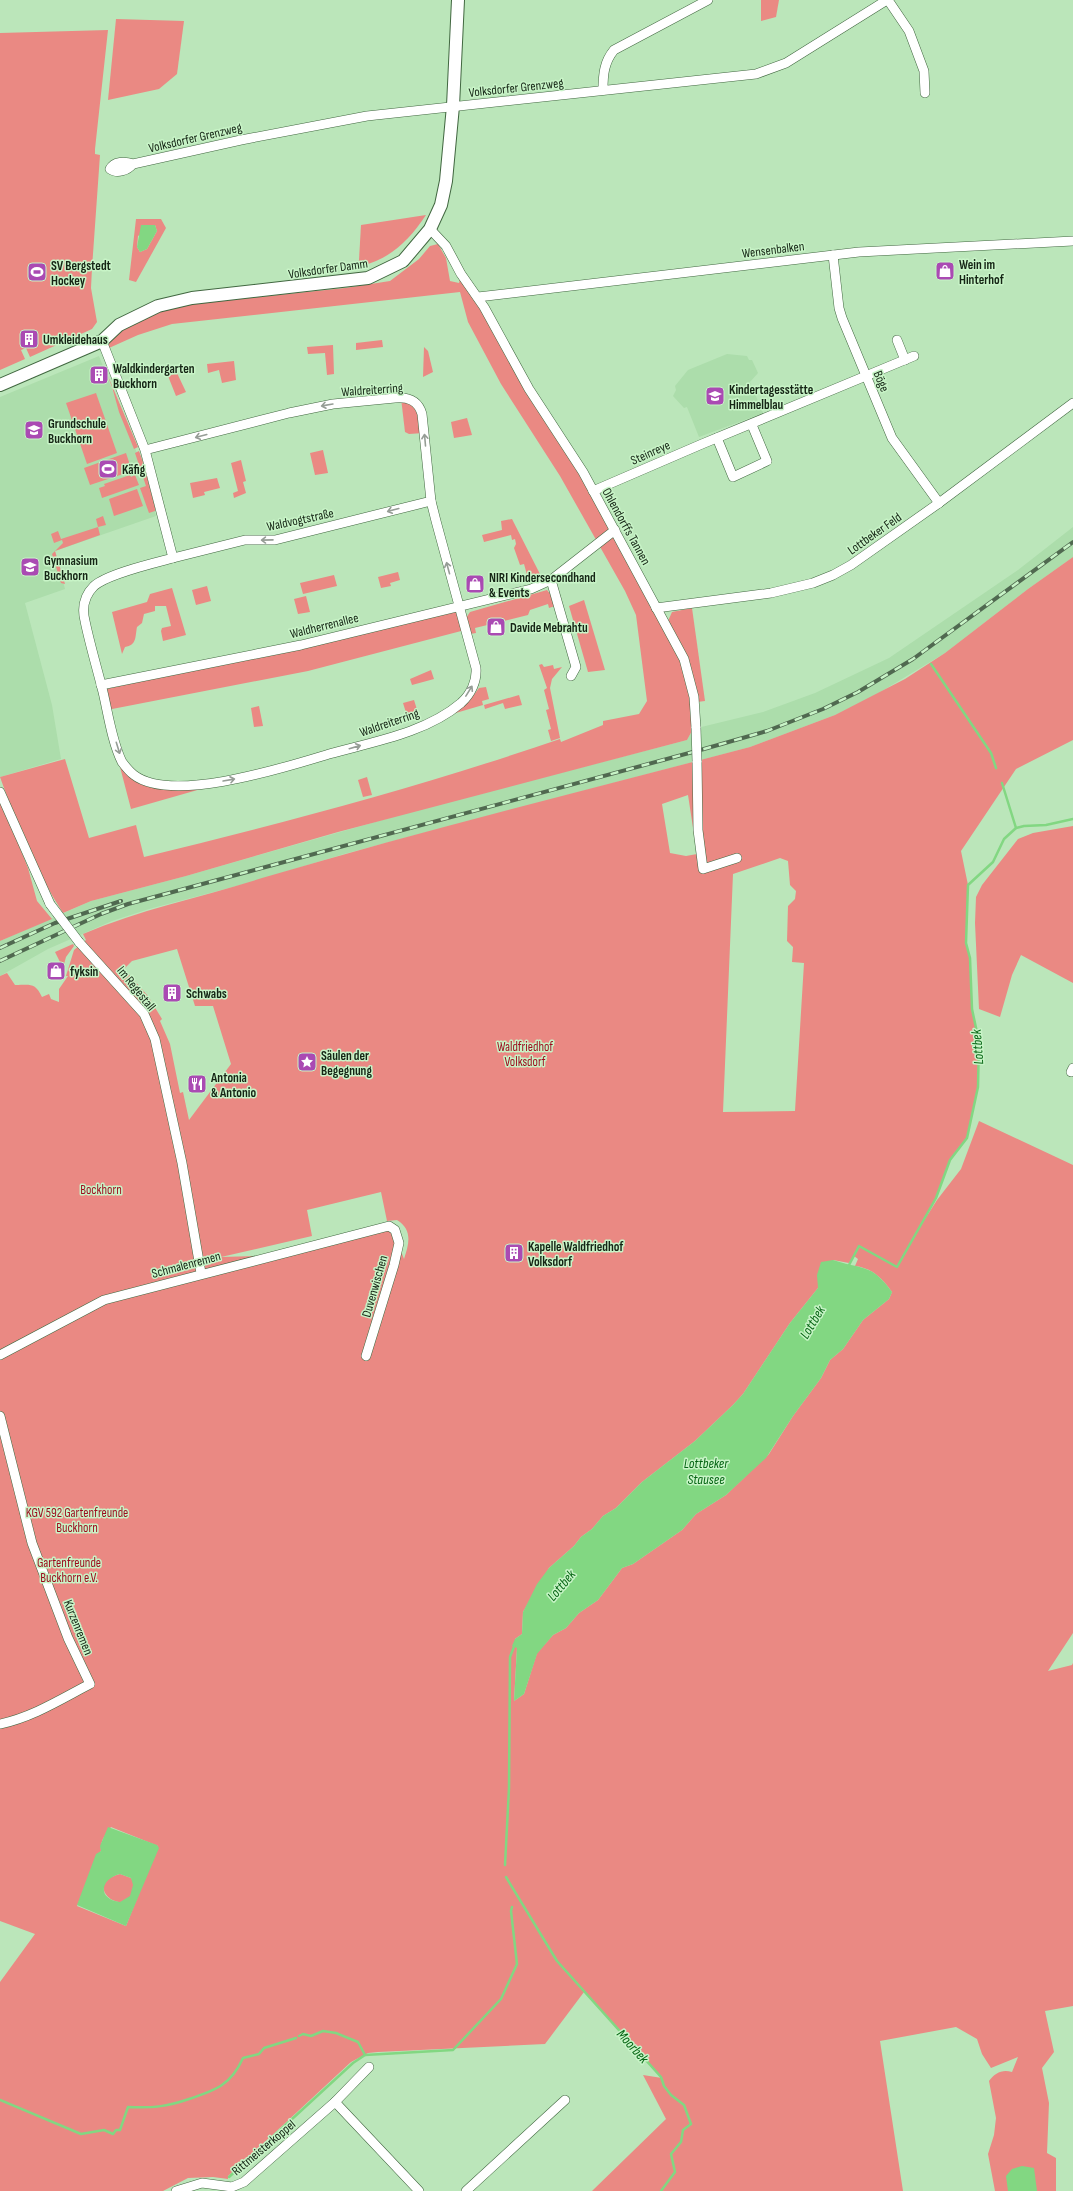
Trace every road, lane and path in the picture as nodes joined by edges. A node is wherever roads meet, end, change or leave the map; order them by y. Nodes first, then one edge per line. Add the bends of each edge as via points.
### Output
1 (458, 0) edge
2 (708, 0) edge
3 (887, 0) edge
4 (603, 90) junction
5 (925, 93) dead end
6 (453, 106) junction
7 (133, 164) dead end
8 (430, 229) junction
9 (1073, 241) edge
10 (833, 255) junction
11 (478, 297) junction
12 (897, 340) dead end
13 (102, 341) junction
14 (866, 377) junction
15 (0, 385) edge
16 (1073, 403) edge
17 (752, 425) junction
18 (717, 438) junction
19 (145, 450) junction
20 (593, 491) junction
21 (431, 501) junction
22 (939, 504) junction
23 (614, 530) junction
24 (173, 558) junction
25 (551, 580) junction
26 (458, 606) junction
27 (656, 608) junction
28 (571, 676) dead end
29 (101, 685) junction
30 (0, 792) edge
31 (737, 858) dead end
32 (388, 1226) joint
33 (201, 1273) junction
34 (0, 1355) edge
35 (366, 1356) dead end
36 (0, 1416) edge
37 (0, 1724) edge
38 (369, 2067) dead end
39 (565, 2100) dead end
40 (335, 2102) junction
41 (176, 2191) edge
42 (419, 2191) edge
43 (466, 2191) edge

1 - 6 main road, Volksdorfer Damm
2 - 4 street via 614,50 604,68
3 - 4 street, Volksdorfer Grenzweg via 778,68 756,74
3 - 5 street via 908,31 924,71
4 - 6 street, Volksdorfer Grenzweg
6 - 7 street, Volksdorfer Grenzweg via 367,116
6 - 8 main road, Volksdorfer Damm via 441,205
8 - 11 street, Ohlendorffs Tannen via 446,246 460,274
8 - 13 main road, Volksdorfer Damm via 404,261 368,278 176,301 158,306 119,325
9 - 10 street, Wensenbalken
10 - 11 street, Wensenbalken
10 - 14 street, Böge via 839,308
11 - 20 street, Ohlendorffs Tannen via 529,389
12 - 14 street, Steinreye via 910,358
13 - 15 main road, Volksdorfer Damm
13 - 19 street
14 - 17 street, Steinreye
14 - 22 street, Böge via 893,441
16 - 22 street, Lottbeker Feld
17 - 18 street, Steinreye
17 - 18 street via 767,461 733,477
18 - 20 street, Steinreye
21 -> 19 street, Waldreiterring via 422,414 418,405 408,398 343,403 308,409
19 - 24 street
20 - 23 street, Ohlendorffs Tannen
21 -> 24 street, Waldvogtstraße via 275,540 245,540
26 -> 21 street, Waldreiterring
22 - 27 street, Lottbeker Feld via 851,565 813,583 771,593
23 - 25 street, Waldherrenallee
23 - 27 street, Ohlendorffs Tannen
24 - 29 street, Waldreiterring via 106,579 94,586 88,594 83,614
25 - 26 street, Waldherrenallee via 531,589
25 - 28 street via 576,667
26 - 29 street, Waldherrenallee via 289,647
29 -> 26 street, Waldreiterring via 122,762 134,775 156,784 199,784 253,776 422,726 462,702 476,677 476,668
27 - 31 street, Ohlendorffs Tannen, bridge via 684,659 694,698 698,830 703,869
30 - 33 street, Im Regestall, bridge via 50,904 79,942 144,1014 155,1040 182,1163
32 - 33 street, Schmalenremen
32 - 35 street, Duvenwischen via 395,1230 399,1242
33 - 34 street, Schmalenremen via 104,1300
36 - 37 street, Kurzenremen via 32,1543 68,1638 90,1684 37,1712
38 - 40 street, Rittmeisterkoppel
39 - 43 street
40 - 41 street, Rittmeisterkoppel via 244,2182 232,2187 202,2183
40 - 42 street

